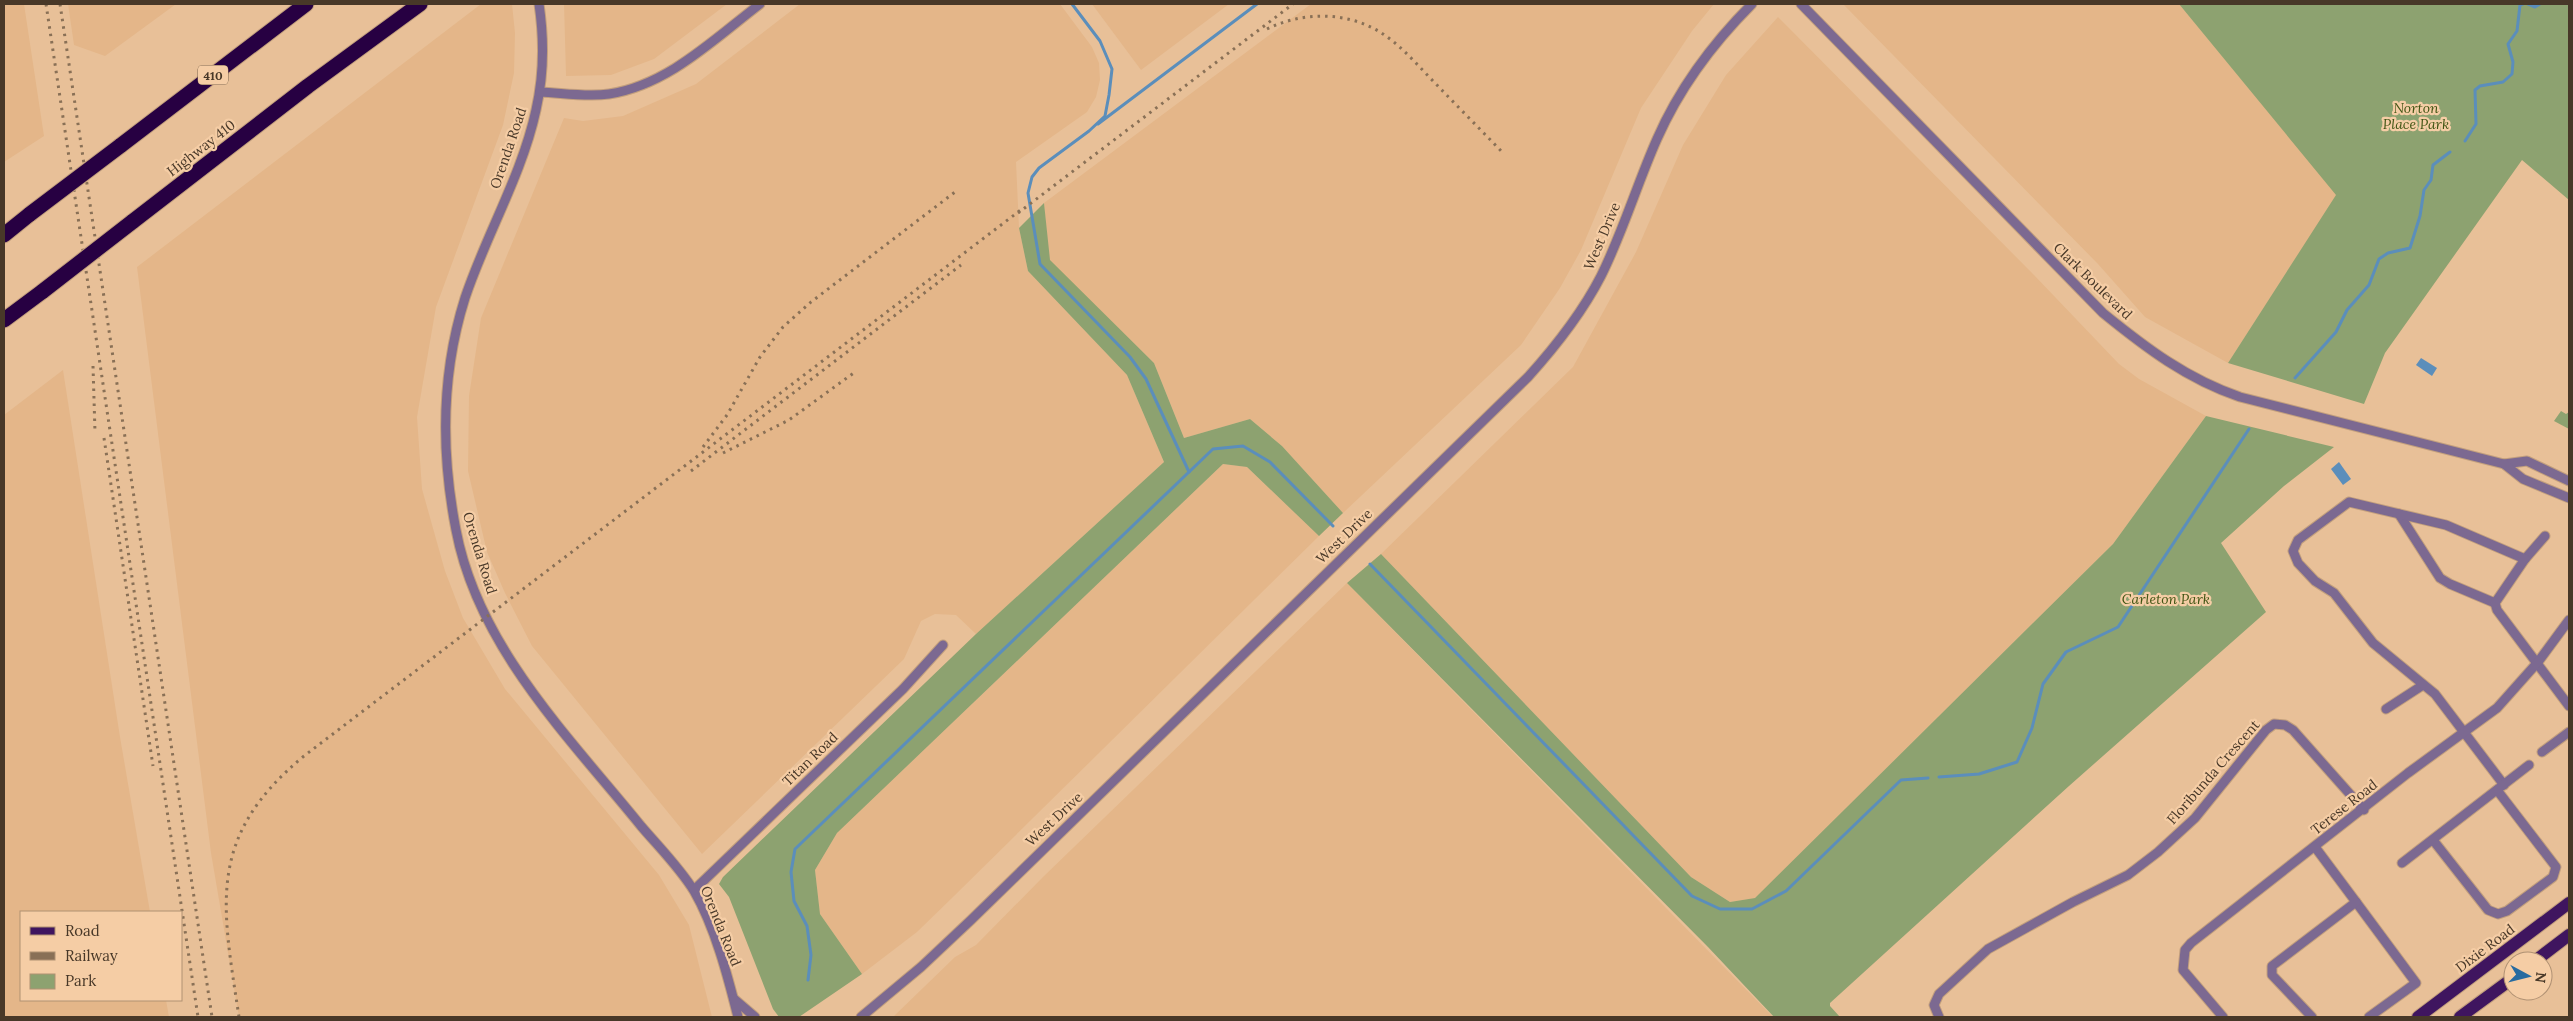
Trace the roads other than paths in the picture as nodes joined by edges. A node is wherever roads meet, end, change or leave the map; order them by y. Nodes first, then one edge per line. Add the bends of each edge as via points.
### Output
1 (306, 4) edge
2 (420, 4) edge
3 (540, 4) edge
4 (760, 4) edge
5 (1752, 4) edge
6 (1801, 4) edge
7 (540, 92) junction
8 (4, 235) edge
9 (4, 320) edge
10 (2504, 464) junction
11 (2569, 481) edge
12 (2569, 498) edge
13 (2399, 514) junction
14 (2545, 536) dead end
15 (2524, 559) junction
16 (2495, 603) junction
17 (2569, 620) edge
18 (943, 645) dead end
19 (2538, 662) junction
20 (2423, 685) junction
21 (2569, 706) edge
22 (2386, 709) dead end
23 (2569, 732) edge
24 (2463, 733) junction
25 (2542, 752) dead end
26 (2529, 765) dead end
27 (2500, 787) junction
28 (2364, 810) junction
29 (2433, 840) junction
30 (2315, 847) junction
31 (2402, 863) dead end
32 (694, 890) junction
33 (2356, 902) junction
34 (2569, 903) edge
35 (2569, 936) edge
36 (2549, 951) edge
37 (2503, 985) edge
38 (734, 999) junction
39 (738, 1017) edge
40 (755, 1017) edge
41 (861, 1017) edge
42 (1939, 1017) edge
43 (2223, 1017) edge
44 (2312, 1017) edge
45 (2369, 1017) edge
46 (2418, 1017) edge
47 (2460, 1017) edge

1 - 8 highway, 410, bridge
2 - 9 highway, Highway 410, bridge
3 - 7 street, Orenda Road
4 - 7 street via 688,59 653,81 631,89 594,95
5 - 41 street, West Drive via 1713,46 1691,78 1657,138 1600,277 1558,343 1528,377 971,920
6 - 10 street, Clark Boulevard via 2103,314 2174,367 2240,397
7 - 32 street, Orenda Road via 519,163 466,296 451,357 445,400 446,457 457,535 486,618 527,685
10 - 11 street, Clark Boulevard via 2528,462
10 - 12 street, Clark Boulevard via 2523,479
13 - 15 street via 2446,525
13 - 16 street via 2440,578
13 - 20 street via 2349,502 2298,540 2293,551 2298,563 2334,593 2372,643
14 - 15 street
15 - 16 street
16 - 19 street via 2497,610
17 - 19 street, Terese Road
18 - 32 street, Titan Road via 903,688
19 - 21 street
19 - 24 street, Terese Road via 2497,708
20 - 22 street
20 - 24 street via 2435,694
23 - 25 street
24 - 27 street
24 - 28 street, Terese Road
26 - 27 street
27 - 29 street
27 - 29 street via 2556,867 2553,877 2507,911 2498,914 2488,910
28 - 30 street, Terese Road
28 - 42 street, Floribunda Crescent via 2293,730 2286,725 2274,724 2195,818 2158,852 2128,875 1988,949 1939,994 1934,1005
29 - 31 street
30 - 33 street
30 - 43 street, Terese Road via 2185,950 2183,970
32 - 38 street, Orenda Road
33 - 44 street via 2272,966 2272,975
33 - 45 street via 2416,983
34 - 46 main road, Dixie Road
35 - 36 main road
37 - 47 main road
38 - 39 street, Orenda Road
38 - 40 street

